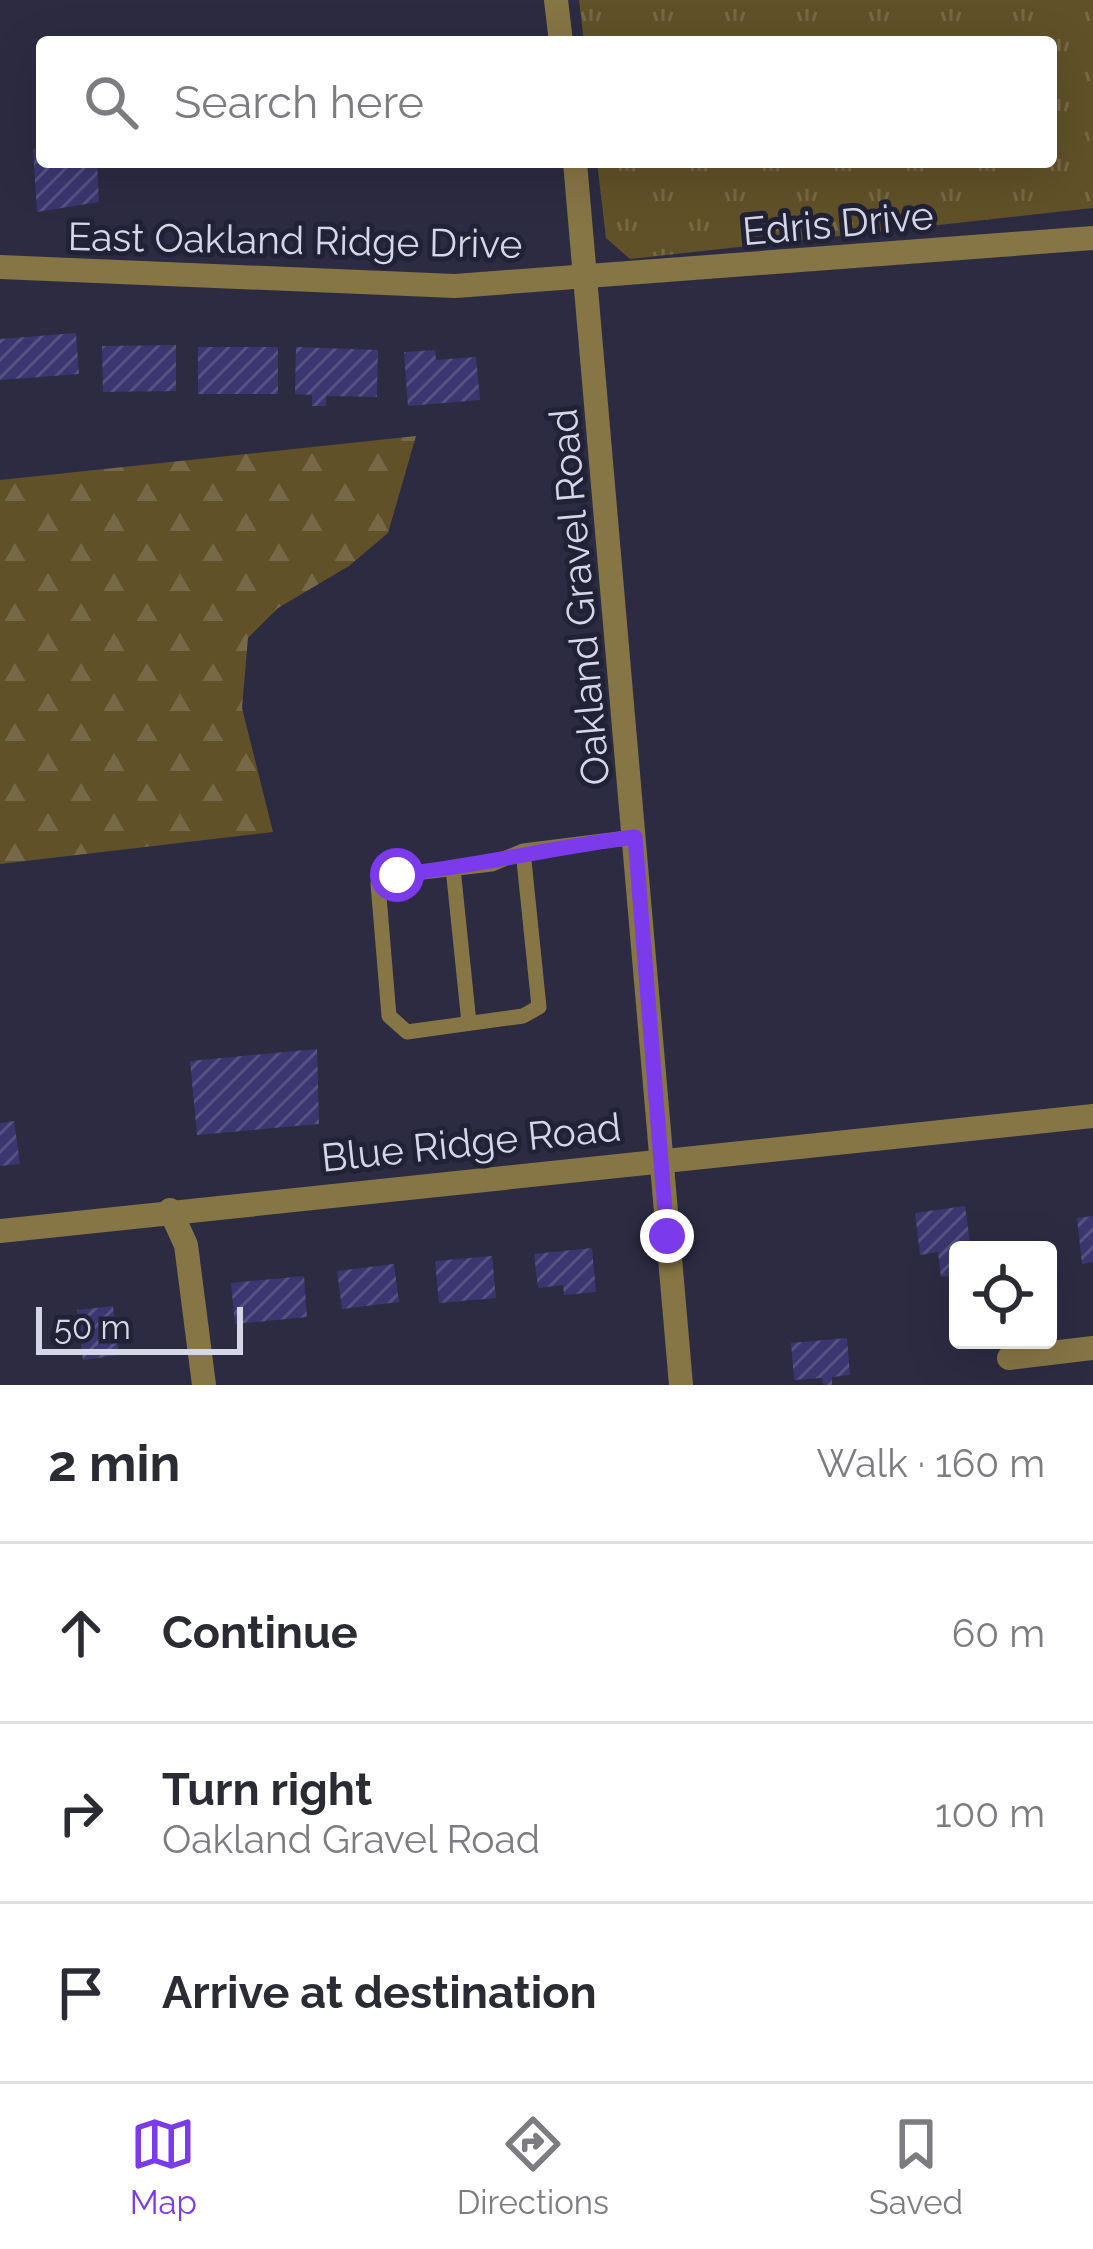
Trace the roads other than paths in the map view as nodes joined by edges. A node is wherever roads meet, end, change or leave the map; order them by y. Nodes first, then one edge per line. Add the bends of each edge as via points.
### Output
1 (556, 0) edge
2 (560, 36) edge
3 (576, 168) edge
4 (1093, 238) edge
5 (0, 267) edge
6 (589, 280) junction
7 (635, 837) junction
8 (524, 851) junction
9 (453, 868) junction
10 (469, 1023) junction
11 (1093, 1116) edge
12 (662, 1159) junction
13 (170, 1210) junction
14 (0, 1231) edge
15 (1093, 1348) edge
16 (1009, 1358) dead end
17 (204, 1385) edge
18 (681, 1385) edge

1 - 2 street
3 - 6 street, Oakland Gravel Road
4 - 6 street, Edris Drive
5 - 6 street, East Oakland Ridge Drive via 454,286
6 - 7 street, Oakland Gravel Road
7 - 8 lane
7 - 12 street, Oakland Gravel Road
8 - 9 lane
8 - 10 lane via 539,1007
9 - 10 lane
9 - 10 lane via 379,884 389,1016 407,1032
11 - 12 street, Blue Ridge Road
12 - 13 street, Blue Ridge Road
12 - 18 street, Oakland Gravel Road
13 - 14 street, Blue Ridge Road
13 - 17 street via 186,1245
15 - 16 street

